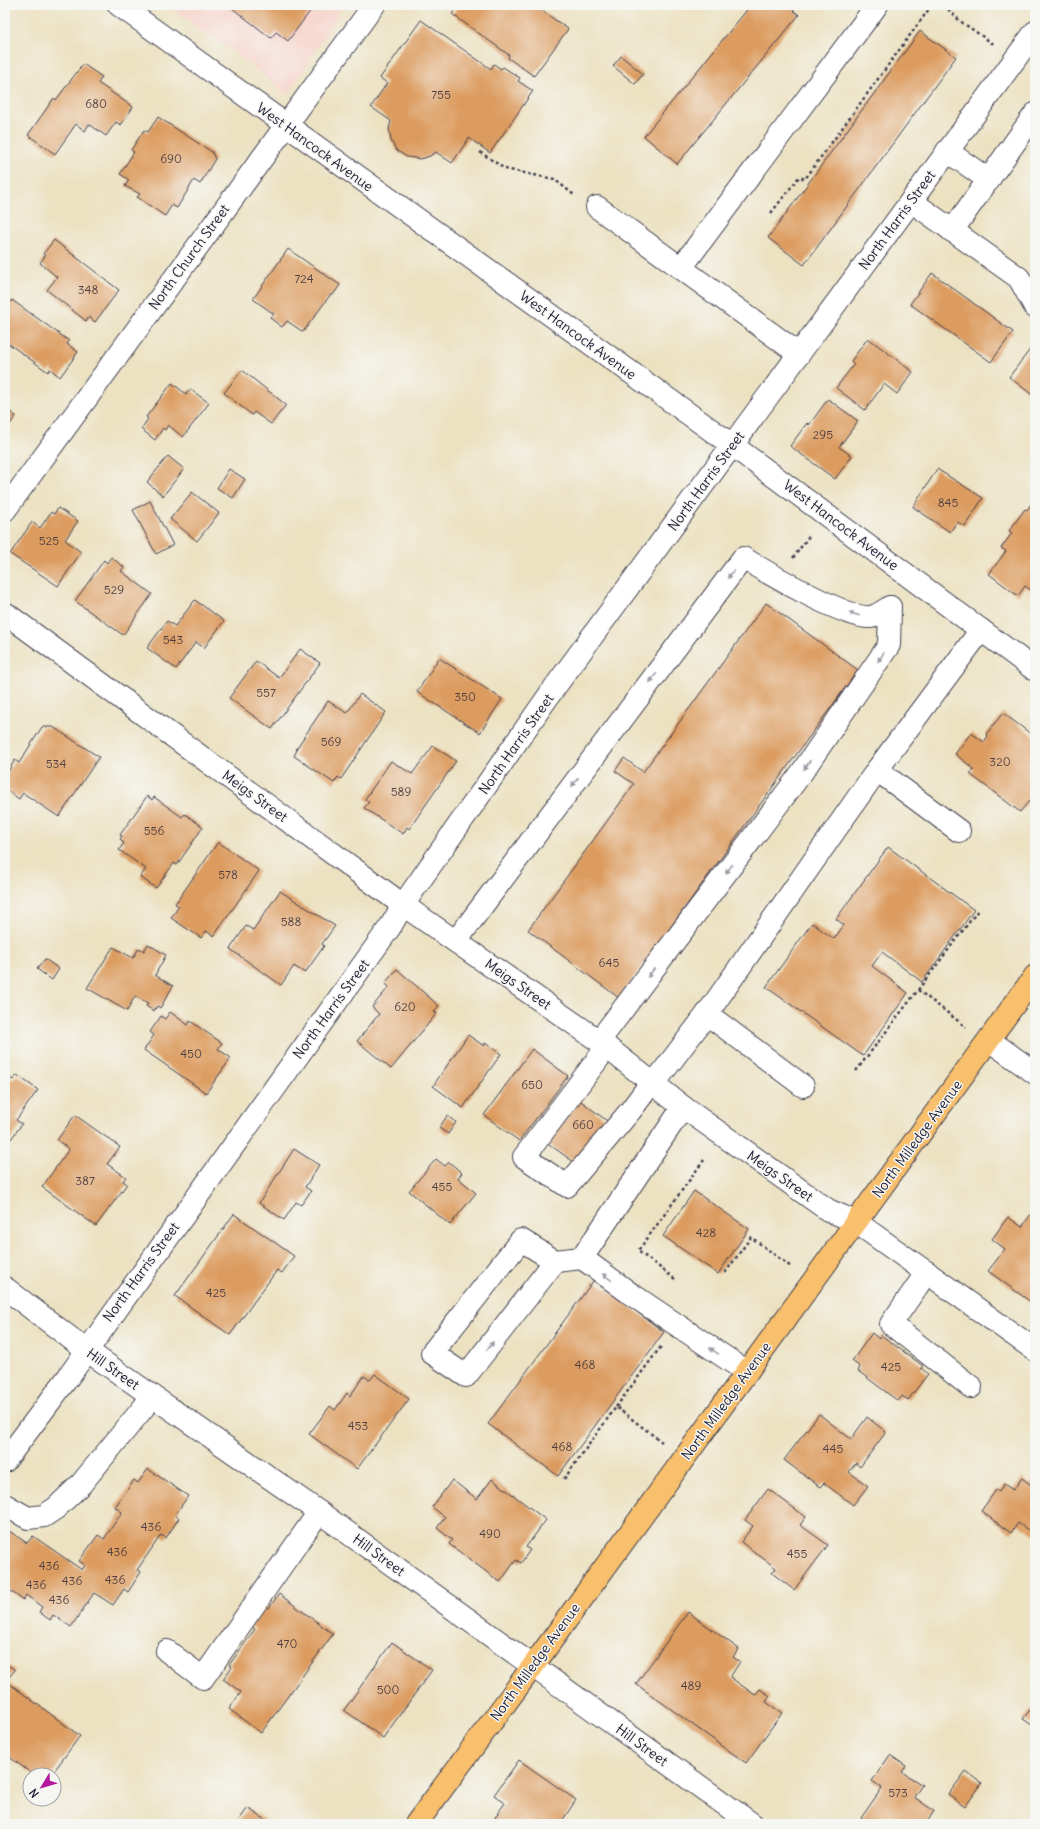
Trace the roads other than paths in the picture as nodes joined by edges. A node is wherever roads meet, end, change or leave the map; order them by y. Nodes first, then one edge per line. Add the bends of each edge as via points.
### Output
1 (119, 5) edge
2 (374, 5) edge
3 (878, 5) edge
4 (1035, 32) edge
5 (1035, 114) edge
6 (285, 126) junction
7 (948, 151) junction
8 (989, 180) junction
9 (911, 201) junction
10 (598, 207) road end
11 (952, 231) junction
12 (681, 268) junction
13 (1035, 308) edge
14 (799, 354) junction
15 (732, 445) junction
16 (5, 510) edge
17 (5, 613) edge
18 (982, 630) junction
19 (1035, 670) edge
20 (877, 770) junction
21 (959, 831) dead end
22 (403, 905) junction
23 (456, 940) junction
24 (1035, 976) edge
25 (707, 1014) junction
26 (989, 1040) junction
27 (603, 1044) junction
28 (1035, 1073) edge
29 (652, 1084) junction
30 (803, 1086) dead end
31 (683, 1107) junction
32 (856, 1222) junction
33 (582, 1258) junction
34 (555, 1261) junction
35 (927, 1272) junction
36 (5, 1288) edge
37 (86, 1350) junction
38 (1035, 1350) edge
39 (747, 1372) junction
40 (971, 1387) dead end
41 (153, 1396) junction
42 (5, 1461) edge
43 (5, 1505) edge
44 (319, 1512) junction
45 (167, 1651) dead end
46 (533, 1666) junction
47 (416, 1824) edge
48 (752, 1824) edge

1 - 6 street, West Hancock Avenue
2 - 6 street, North Church Street
3 - 12 street
4 - 7 street, North Harris Street
5 - 8 street
6 - 15 street, West Hancock Avenue
6 - 16 street, North Church Street
7 - 8 street
7 - 9 street, North Harris Street
8 - 11 street
9 - 11 street
9 - 14 street, North Harris Street
10 - 12 street
11 - 13 street via 1019,278
12 - 14 street
14 - 15 street, North Harris Street
15 - 18 street, West Hancock Avenue
15 - 22 street, North Harris Street via 552,691
17 - 22 street, Meigs Street
18 - 19 street, West Hancock Avenue
18 - 20 street
20 - 21 street
20 - 25 street
22 - 23 street, Meigs Street
22 - 37 street, North Harris Street via 390,927
23 - 27 street, Meigs Street
23 - 27 street via 743,558 779,580 855,615 872,617 890,607 889,645 800,775
24 - 26 main road, North Milledge Avenue
25 - 29 street
25 - 30 street
26 - 28 street
26 - 32 main road, North Milledge Avenue
27 - 29 street, Meigs Street
27 - 29 street via 524,1156 567,1186
29 - 31 street, Meigs Street
31 - 32 street, Meigs Street via 828,1210
31 - 33 street
32 - 35 street, Meigs Street
32 - 39 main road, North Milledge Avenue
33 - 34 street
39 -> 33 street
34 -> 34 street via 521,1240 432,1353 466,1376
35 - 38 street, Meigs Street
35 - 40 street via 891,1324
36 - 37 street, Hill Street
37 - 41 street, Hill Street
37 - 42 street, North Harris Street
39 - 46 main road, North Milledge Avenue
41 - 43 street via 81,1484 56,1508 44,1516 28,1518
41 - 44 street, Hill Street
44 - 45 street via 203,1678
44 - 46 street, Hill Street
46 - 47 main road, North Milledge Avenue
46 - 48 street, Hill Street

